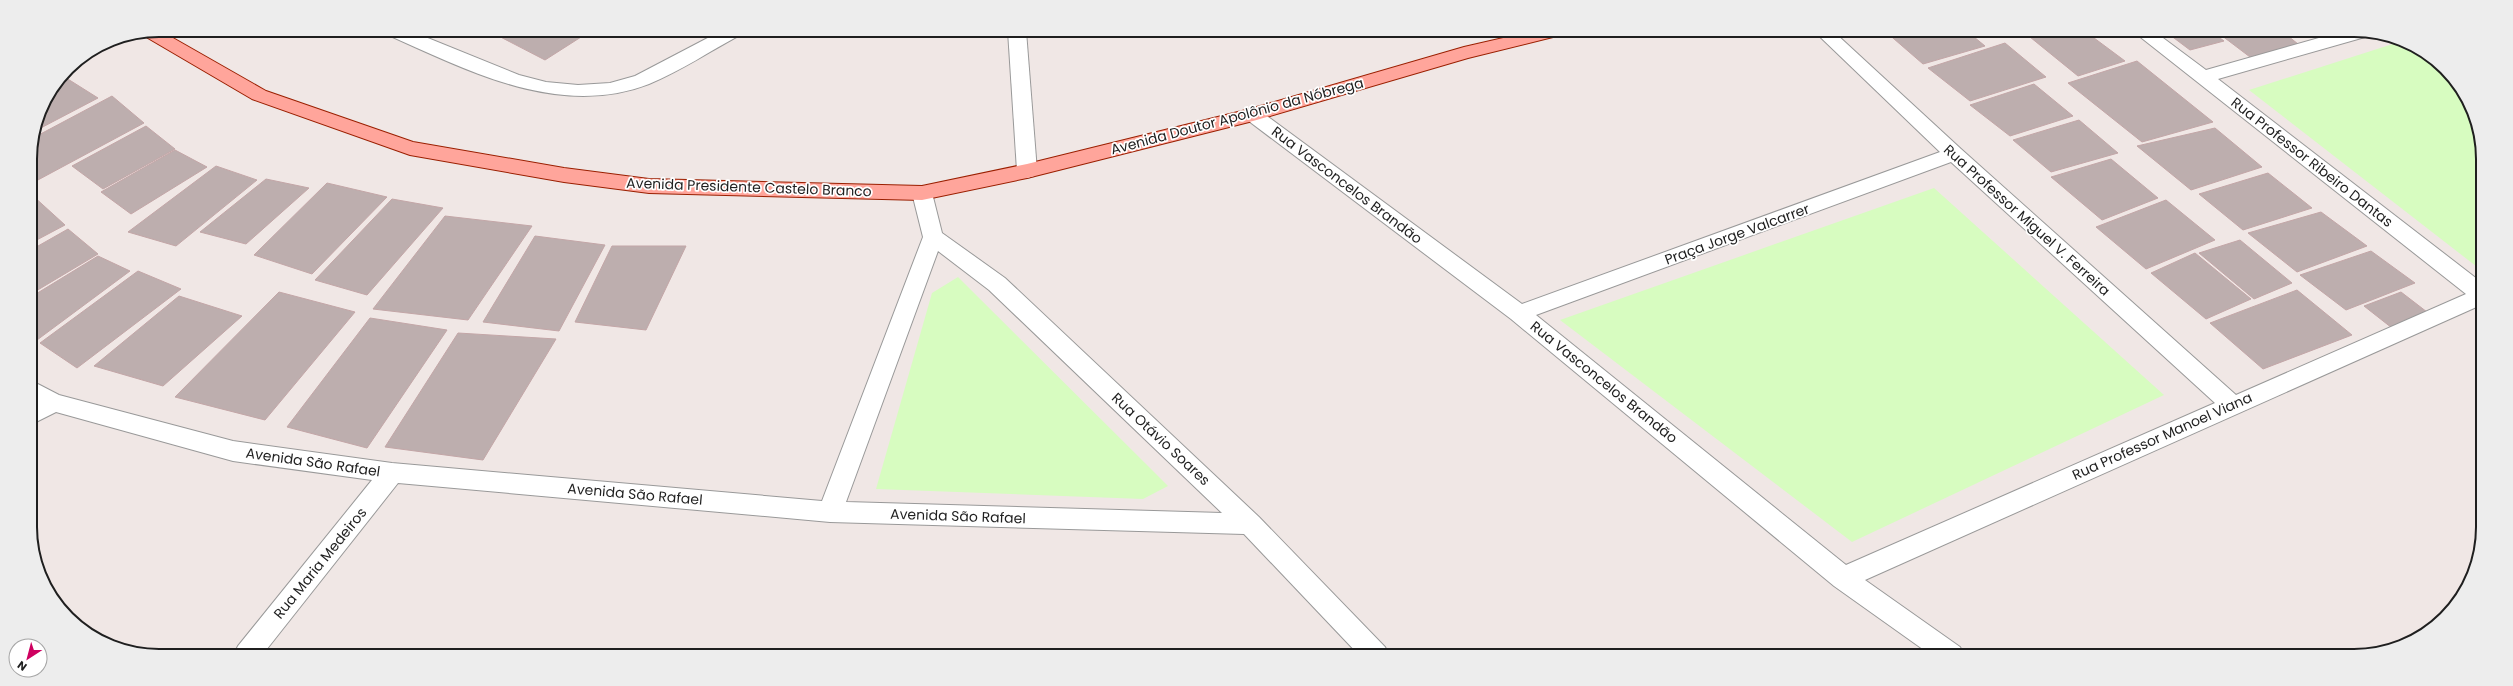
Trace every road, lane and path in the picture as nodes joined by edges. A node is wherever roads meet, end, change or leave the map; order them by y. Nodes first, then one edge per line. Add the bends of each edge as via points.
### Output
1 (158, 37) edge
2 (409, 37) edge
3 (723, 37) edge
4 (1013, 37) edge
5 (1530, 37) edge
6 (1829, 37) edge
7 (2150, 37) edge
8 (2342, 37) edge
9 (2203, 77) junction
10 (1253, 115) junction
11 (1954, 154) junction
12 (1027, 171) junction
13 (922, 193) junction
14 (933, 237) junction
15 (2476, 292) edge
16 (2476, 297) edge
17 (1519, 313) junction
18 (37, 393) edge
19 (53, 402) junction
20 (2232, 405) junction
21 (37, 412) edge
22 (392, 473) junction
23 (830, 512) junction
24 (1250, 524) junction
25 (1844, 578) junction
26 (251, 649) edge
27 (1370, 649) edge
28 (1943, 649) edge

1 - 13 main road, Avenida Presidente Castelo Branco via 259,95 410,148 564,175 649,186
2 - 3 street via 501,76 564,90 606,88 642,80
4 - 12 street
5 - 10 main road, Avenida Doutor Apolônio da Nóbrega via 1464,53
6 - 11 street, Rua Professor Miguel V. Ferreira
7 - 9 street, Rua Professor Ribeiro Dantas
8 - 9 street
9 - 15 street, Rua Professor Ribeiro Dantas
10 - 12 main road, Avenida Doutor Apolônio da Nóbrega
10 - 17 street, Rua Vasconcelos Brandão
11 - 17 street, Praça Jorge Valcarrer
11 - 20 street, Rua Professor Miguel V. Ferreira
12 - 13 main road, Avenida Doutor Apolônio da Nóbrega
13 - 14 street
14 - 23 street
14 - 24 street, Rua Otávio Soares via 997,284
16 - 20 street, Rua Professor Manoel Viana
17 - 25 street, Rua Vasconcelos Brandão
18 - 19 street, Avenida São Rafael
19 - 21 street
19 - 22 street, Avenida São Rafael via 233,450
20 - 25 street, Rua Professor Manoel Viana
22 - 23 street, Avenida São Rafael
22 - 26 street, Rua Maria Medeiros
23 - 24 street, Avenida São Rafael
24 - 27 street, Rua Otávio Soares
25 - 28 street, Rua Vasconcelos Brandão

